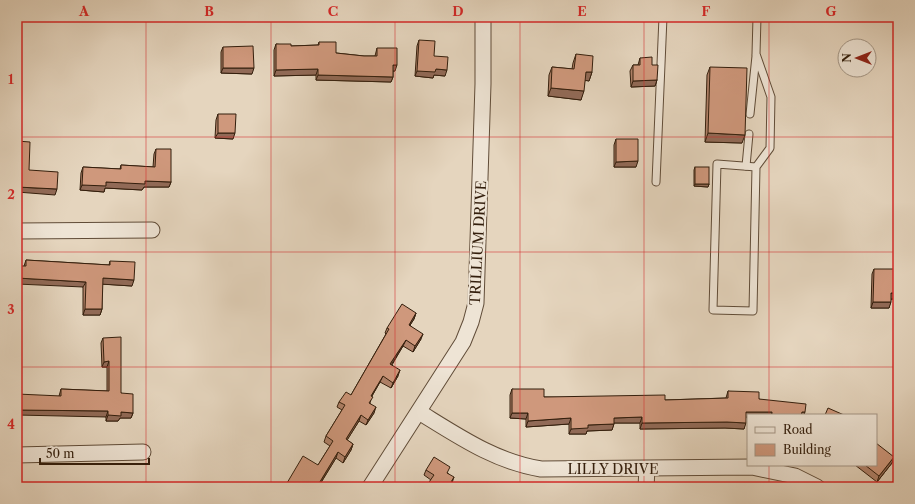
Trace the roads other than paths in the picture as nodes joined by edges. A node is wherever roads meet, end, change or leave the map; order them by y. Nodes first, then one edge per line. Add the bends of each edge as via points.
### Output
1 (483, 17) edge
2 (663, 17) edge
3 (756, 17) edge
4 (756, 54) junction
5 (750, 114) dead end
6 (749, 134) dead end
7 (746, 166) junction
8 (756, 167) junction
9 (656, 182) dead end
10 (152, 230) dead end
11 (17, 231) edge
12 (420, 412) junction
13 (143, 452) dead end
14 (17, 455) edge
15 (647, 469) junction
16 (370, 487) edge
17 (646, 487) edge
18 (817, 487) edge

1 - 12 street, TRILLIUM DRIVE via 484,84 476,303 463,342
2 - 9 lane
3 - 4 lane
4 - 5 lane
4 - 8 lane via 771,97 770,148
6 - 7 lane
7 - 8 lane
7 - 8 lane via 717,164 713,310 753,311
10 - 11 street
12 - 15 street, LILLY DRIVE via 500,458 525,466 541,469
12 - 16 street, TRILLIUM DRIVE
13 - 14 street
15 - 17 street
15 - 18 street, LILLY DRIVE via 752,468 795,476

